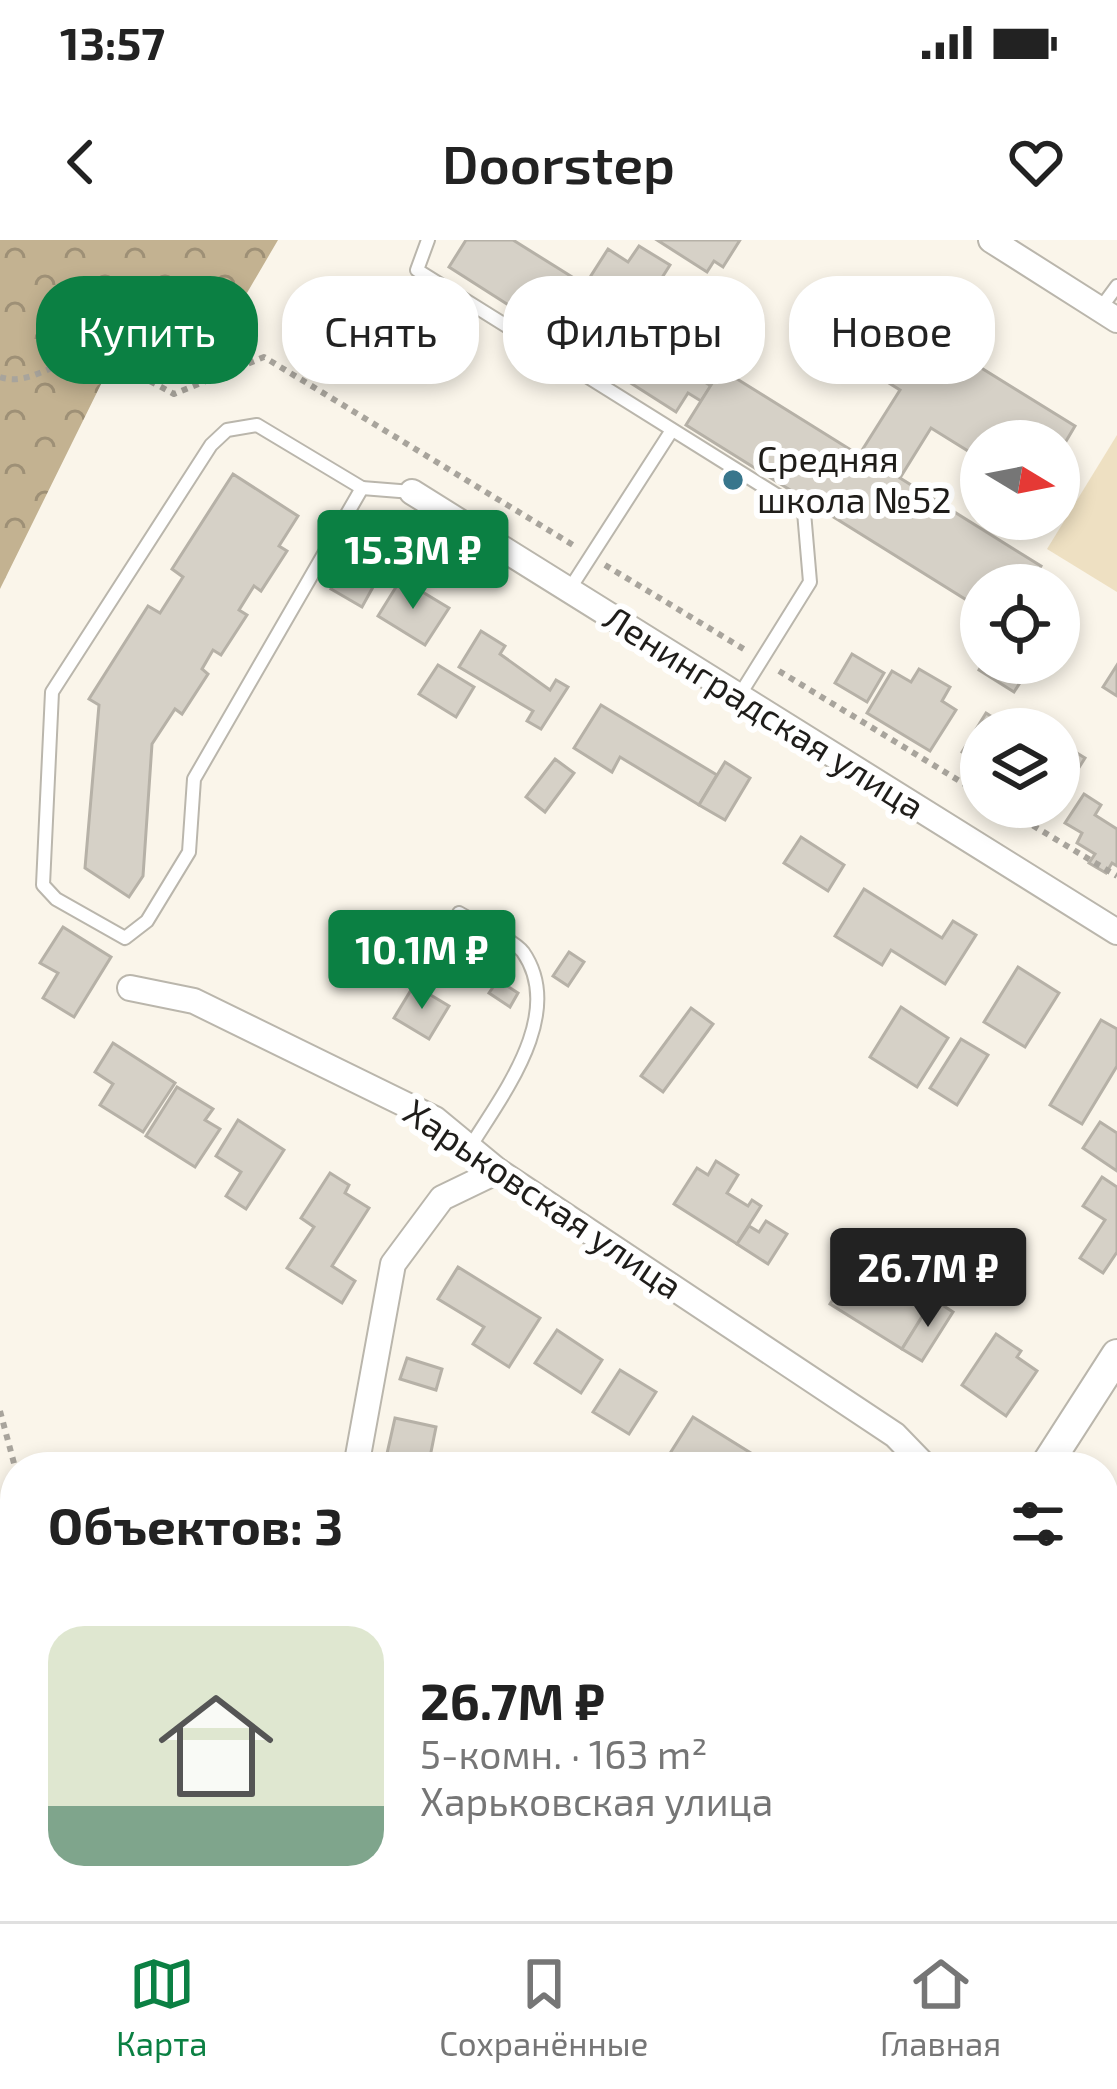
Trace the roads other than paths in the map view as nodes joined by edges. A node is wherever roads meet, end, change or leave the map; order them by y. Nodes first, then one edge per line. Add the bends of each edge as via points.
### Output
1 (428, 240) edge
2 (991, 240) edge
3 (1117, 286) edge
4 (1108, 314) edge
5 (672, 430) junction
6 (362, 488) junction
7 (412, 492) joint
8 (569, 590) junction
9 (739, 696) junction
10 (459, 913) dead end
11 (1117, 932) edge
12 (130, 988) dead end
13 (470, 1147) junction
14 (498, 1171) junction
15 (1117, 1355) edge
16 (359, 1452) edge
17 (911, 1452) edge
18 (1055, 1452) edge

1 - 5 lane via 417,270
2 - 4 street
3 - 4 lane
5 - 8 lane
5 - 9 lane via 804,512 810,582
6 - 6 lane via 257,425 227,430 211,445 52,692 44,885 56,899 125,938 147,921 188,852 194,779
6 - 7 lane
7 - 8 street, Ленинградская улица
8 - 9 street, Ленинградская улица
9 - 11 street, Ленинградская улица
10 - 13 lane via 522,951 540,1001 530,1045
12 - 13 street, Харьковская улица via 194,1000 435,1119
13 - 14 street, Харьковская улица
14 - 16 street via 442,1198 393,1264
14 - 17 street, Харьковская улица
15 - 18 street

